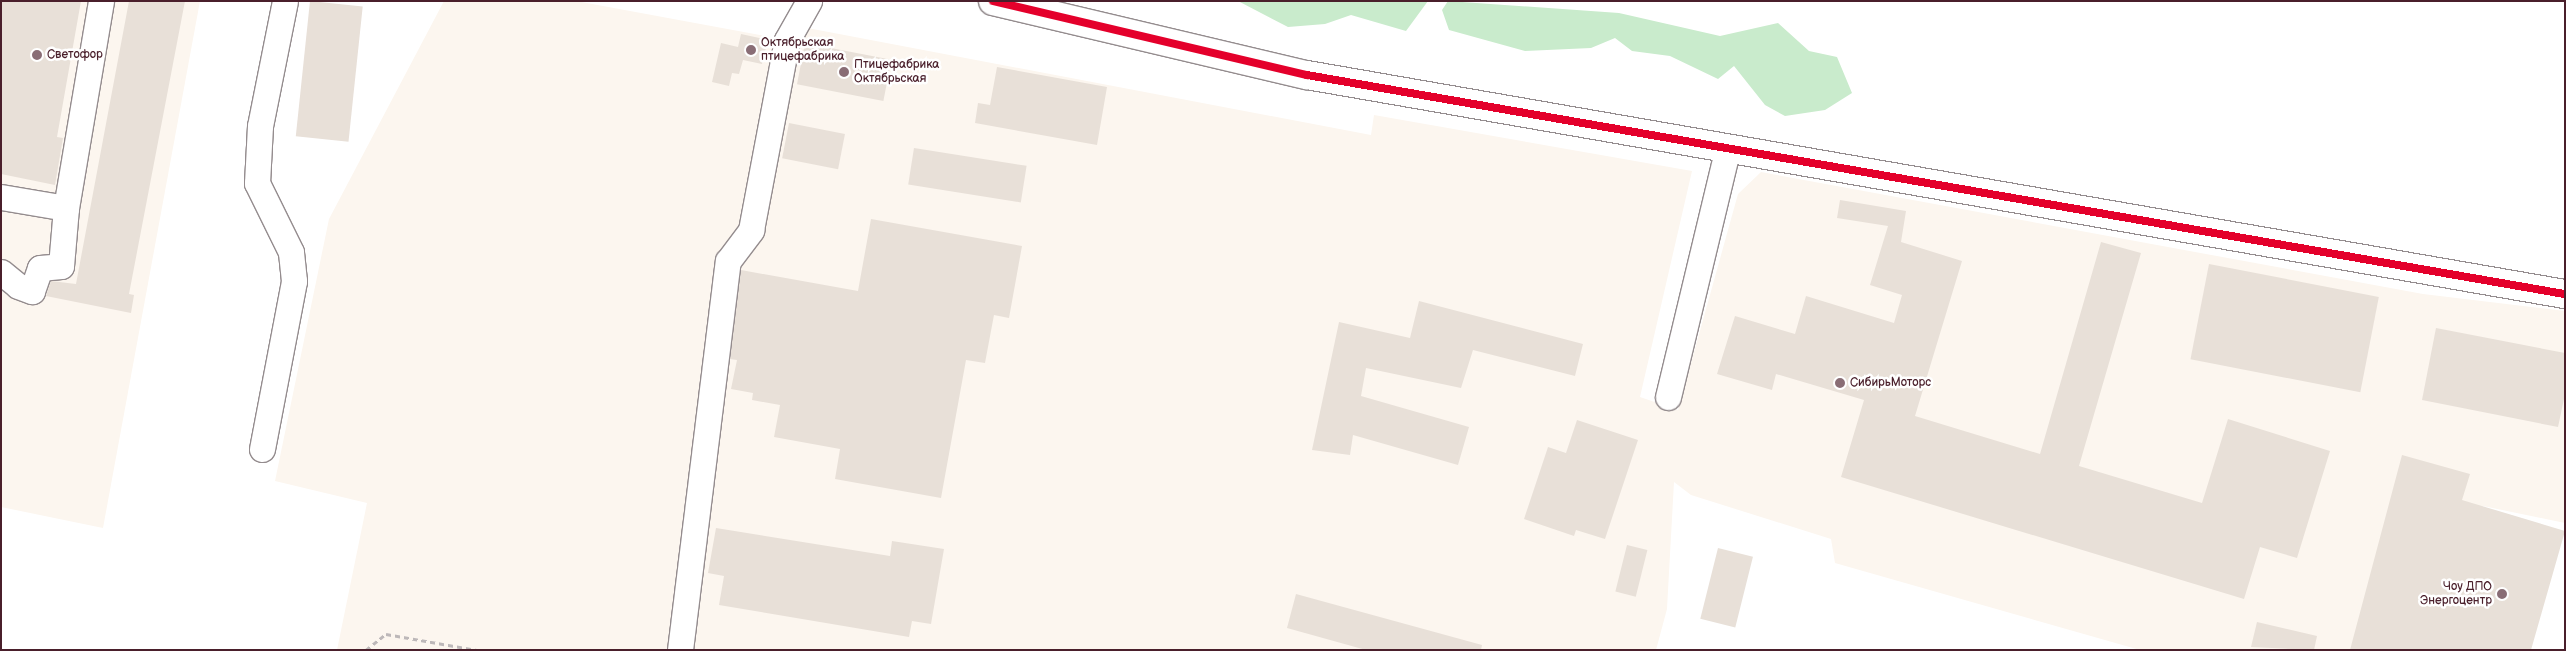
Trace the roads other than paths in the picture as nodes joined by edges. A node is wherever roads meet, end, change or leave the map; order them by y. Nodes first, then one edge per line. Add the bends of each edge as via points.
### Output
1 (101, 1) edge
2 (285, 1) edge
3 (809, 1) edge
4 (993, 1) edge
5 (1728, 148) junction
6 (1, 197) edge
7 (66, 208) junction
8 (1, 272) edge
9 (2565, 294) edge
10 (1668, 397) dead end
11 (262, 449) dead end
12 (680, 650) edge

1 - 7 lane
2 - 11 lane via 260,126 257,183 291,252 294,281
3 - 12 lane via 787,40 751,230 728,261
4 - 5 main road via 1307,75
5 - 9 main road
5 - 10 lane
6 - 7 lane
7 - 8 lane via 61,266 40,268 32,291 18,286

